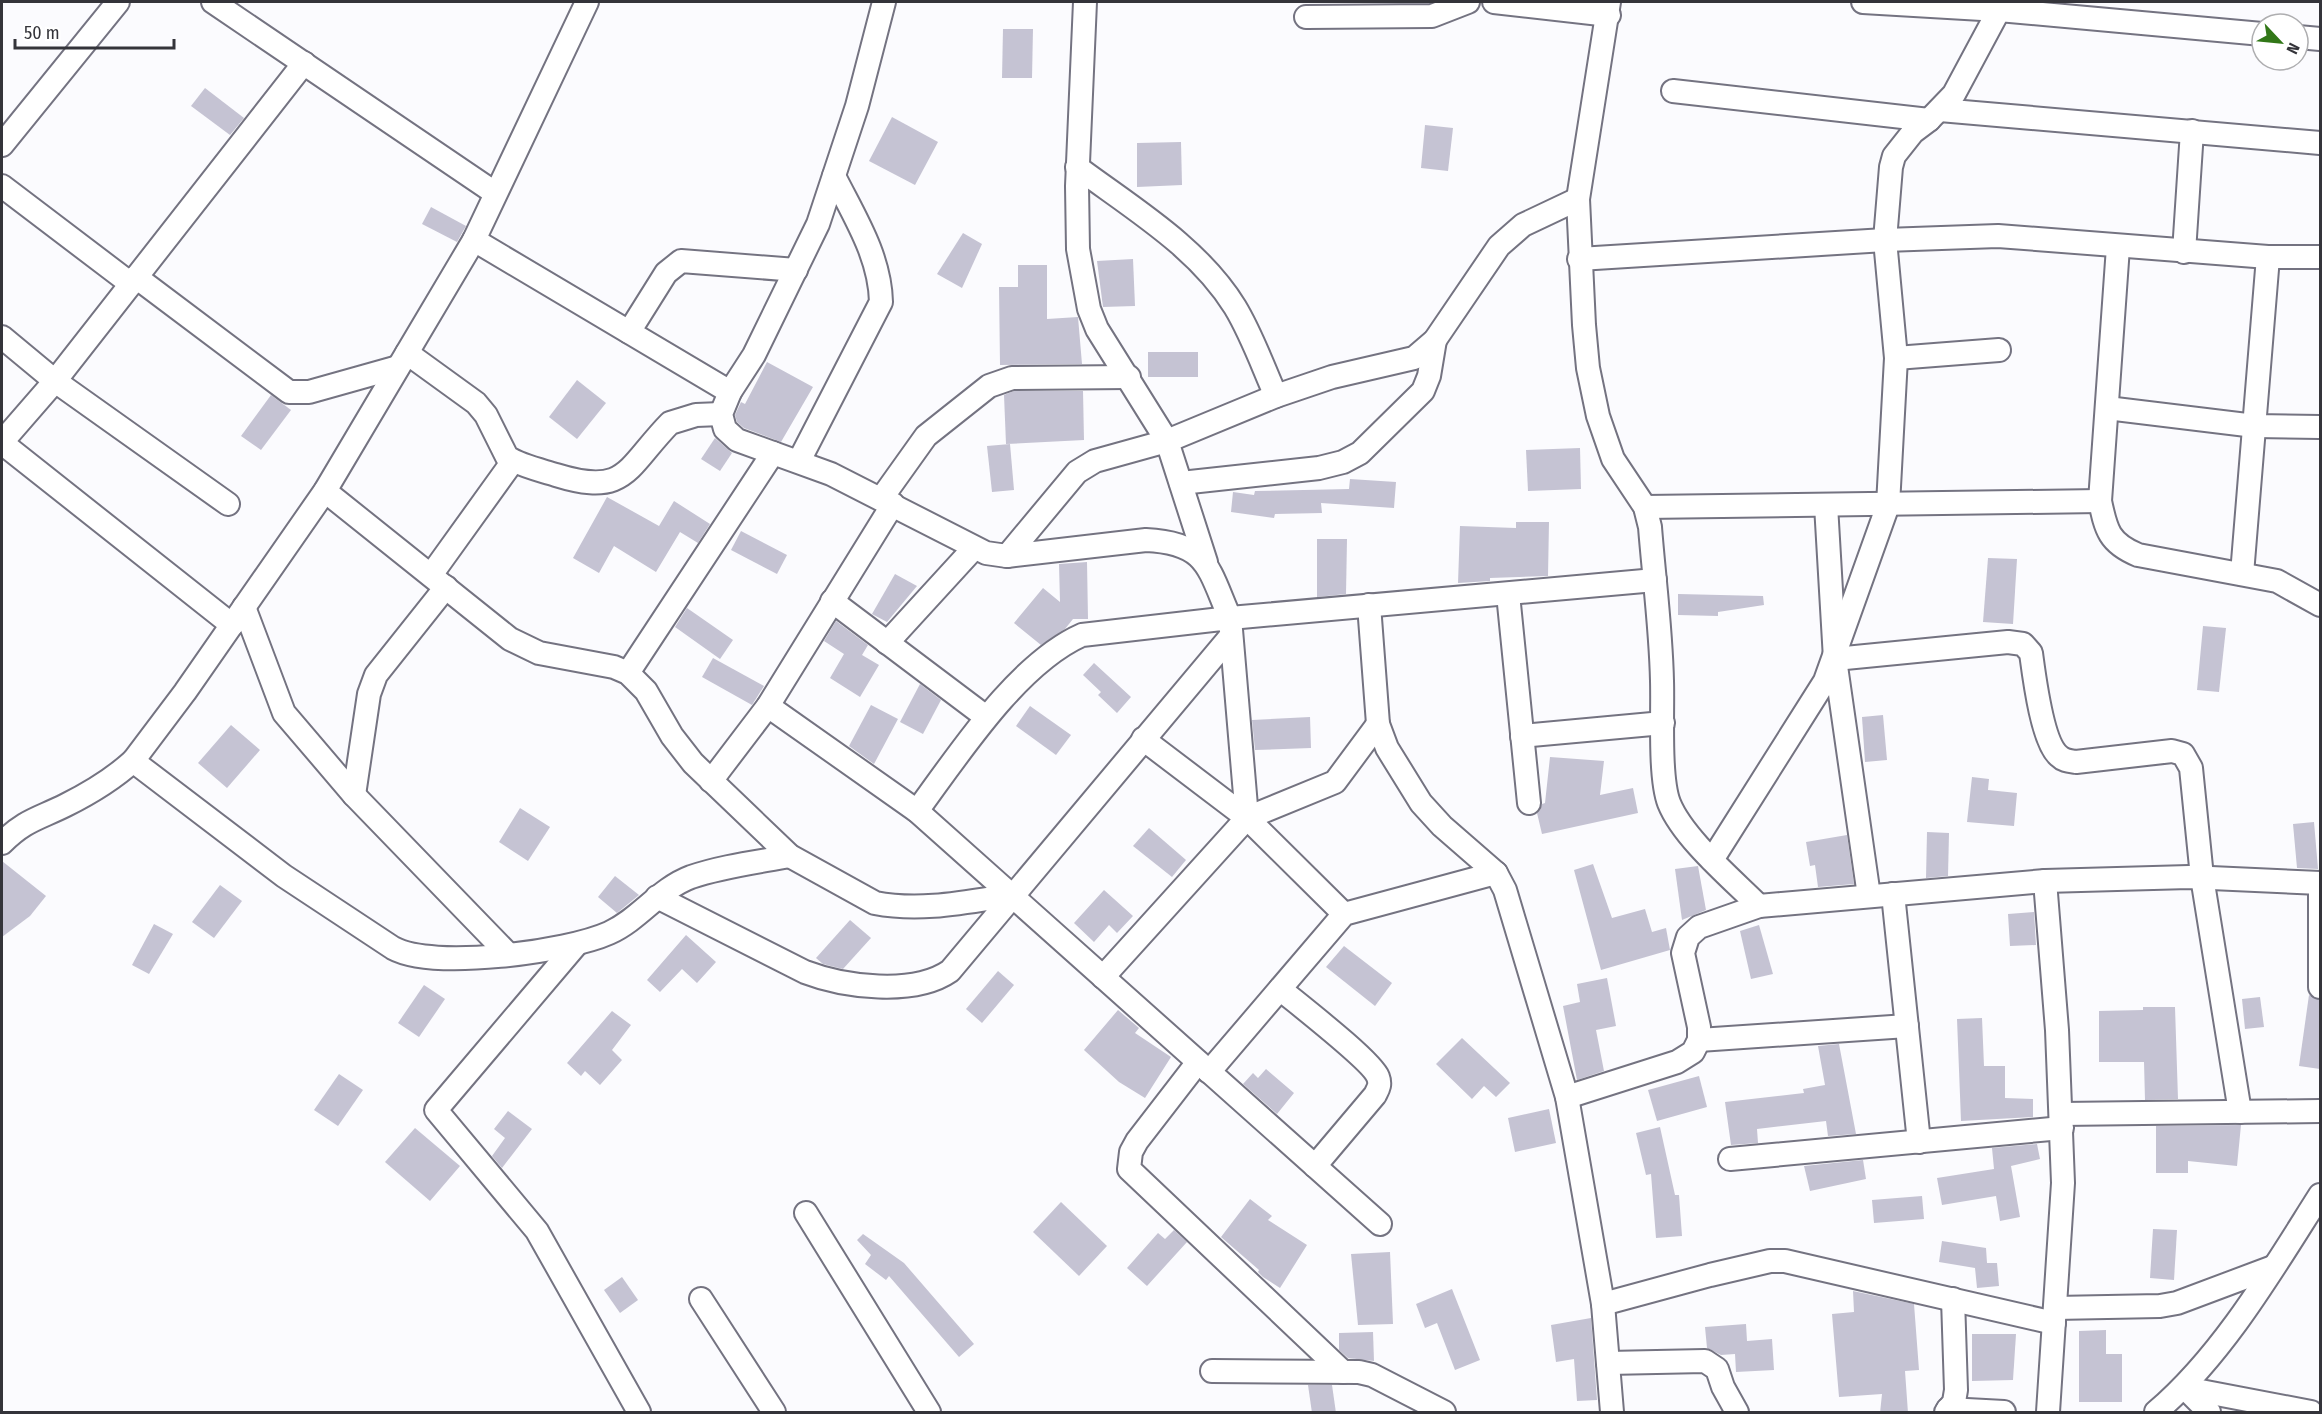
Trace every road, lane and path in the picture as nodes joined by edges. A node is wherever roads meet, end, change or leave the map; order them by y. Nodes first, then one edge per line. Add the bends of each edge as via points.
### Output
1 (118, 2) edge
2 (213, 2) edge
3 (587, 2) edge
4 (884, 2) edge
5 (1085, 2) edge
6 (1468, 2) edge
7 (1494, 2) edge
8 (1863, 2) edge
9 (2000, 6) edge
10 (1609, 8) edge
11 (1306, 17) dead end
12 (2250, 33) edge
13 (304, 63) junction
14 (1673, 92) dead end
15 (1934, 115) junction
16 (2192, 131) junction
17 (2320, 143) edge
18 (2, 145) edge
19 (1077, 167) junction
20 (834, 176) junction
21 (2, 186) edge
22 (495, 193) junction
23 (1578, 199) junction
24 (474, 240) junction
25 (1885, 240) junction
26 (2118, 247) junction
27 (2184, 252) junction
28 (2268, 257) junction
29 (2320, 257) edge
30 (1579, 259) junction
31 (796, 270) junction
32 (134, 280) junction
33 (629, 332) junction
34 (2, 337) edge
35 (1435, 340) junction
36 (1999, 351) dead end
37 (1896, 358) junction
38 (402, 360) junction
39 (1129, 377) junction
40 (55, 381) junction
41 (730, 392) junction
42 (1276, 396) junction
43 (2107, 408) junction
44 (722, 414) junction
45 (2255, 426) junction
46 (2320, 427) edge
47 (1167, 441) junction
48 (2, 442) edge
49 (773, 453) junction
50 (513, 461) junction
51 (799, 462) junction
52 (1181, 483) junction
53 (325, 491) junction
54 (2100, 501) junction
55 (887, 502) junction
56 (228, 504) dead end
57 (1888, 505) junction
58 (1826, 506) junction
59 (1644, 507) junction
60 (974, 548) junction
61 (1007, 556) junction
62 (1206, 562) junction
63 (2242, 574) junction
64 (1654, 580) junction
65 (438, 581) junction
66 (1508, 594) junction
67 (832, 601) junction
68 (1369, 605) junction
69 (2320, 605) edge
70 (238, 616) junction
71 (1230, 628) junction
72 (887, 643) junction
73 (1835, 659) junction
74 (628, 673) junction
75 (768, 706) junction
76 (986, 717) junction
77 (1663, 723) junction
78 (1378, 724) junction
79 (1522, 736) junction
80 (1143, 739) junction
81 (133, 761) junction
82 (711, 781) junction
83 (354, 795) junction
84 (1529, 803) dead end
85 (917, 811) junction
86 (1248, 818) junction
87 (2, 843) edge
88 (790, 856) junction
89 (1713, 860) junction
90 (1496, 873) junction
91 (2202, 878) junction
92 (2045, 881) junction
93 (2320, 883) edge
94 (1893, 894) junction
95 (1012, 895) junction
96 (1869, 896) junction
97 (657, 897) junction
98 (1759, 906) junction
99 (1344, 914) junction
100 (576, 945) junction
101 (507, 953) junction
102 (1103, 977) junction
103 (2320, 987) edge
104 (1280, 989) junction
105 (1907, 1026) junction
106 (1699, 1040) junction
107 (1204, 1067) junction
108 (1567, 1097) junction
109 (2320, 1111) edge
110 (2240, 1112) junction
111 (2062, 1121) junction
112 (1919, 1142) junction
113 (1730, 1159) dead end
114 (1315, 1166) junction
115 (2320, 1195) edge
116 (806, 1213) dead end
117 (1380, 1224) dead end
118 (2273, 1267) junction
119 (701, 1299) dead end
120 (1953, 1299) junction
121 (1603, 1304) junction
122 (2054, 1316) junction
123 (1608, 1363) junction
124 (1212, 1371) dead end
125 (1342, 1372) junction
126 (2185, 1388) junction
127 (1419, 1406) edge
128 (1947, 1411) edge
129 (639, 1413) edge
130 (774, 1413) edge
131 (929, 1413) edge
132 (1444, 1413) edge
133 (1612, 1413) edge
134 (1737, 1413) edge
135 (2004, 1413) edge
136 (2048, 1413) edge
137 (2156, 1413) edge
138 (2209, 1413) edge
139 (2311, 1413) edge

1 - 18 street
2 - 13 street
3 - 22 street
4 - 20 street
5 - 19 street
6 - 11 street via 1432,16
7 - 10 street
8 - 9 street
9 - 12 street
9 - 15 street via 1962,82
10 - 23 street
13 - 22 street
13 - 32 street
14 - 15 street
15 - 16 street
15 - 25 street via 1913,132 1894,156
16 - 17 street
16 - 27 street
19 - 39 street via 1078,249 1089,309 1097,329
19 - 42 street via 1206,268 1236,309
20 - 31 street via 818,224
20 - 51 street via 867,242 881,302
21 - 32 street
22 - 24 street
23 - 30 street
23 - 35 street via 1523,225 1499,246
24 - 33 street
24 - 38 street
25 - 26 street via 1998,236
25 - 30 street
25 - 37 street
26 - 27 street
26 - 43 street
27 - 28 street
28 - 29 street
28 - 45 street
30 - 59 street via 1588,368 1598,416 1613,459
31 - 33 street via 681,261 666,273
31 - 41 street via 754,355
32 - 38 street via 289,392 309,392
32 - 40 street
33 - 41 street
34 - 40 street
35 - 42 street via 1414,358
35 - 52 street via 1429,376 1422,391 1371,444 1351,458 1319,468
36 - 37 street
37 - 57 street
38 - 50 street via 476,403
38 - 53 street
39 - 47 street
39 - 55 street via 1012,378 989,386 926,436
40 - 48 street
40 - 56 street
41 - 44 street
42 - 47 street
43 - 45 street
43 - 54 street
44 - 49 street via 725,429 737,440
44 - 50 street via 696,415 670,423 632,467 619,478 603,483 581,483
45 - 46 street
45 - 63 street
47 - 52 street
47 - 61 street via 1084,467
48 - 70 street
49 - 51 street
49 - 74 street
50 - 65 street
51 - 55 street
52 - 62 street
53 - 65 street
53 - 70 street
54 - 57 street
54 - 63 street via 2104,522 2123,549
55 - 60 street
55 - 67 street
57 - 58 street
57 - 73 street
58 - 59 street
58 - 73 street
59 - 64 street via 1650,527
60 - 61 street
60 - 72 street
61 - 62 street via 1146,540 1185,547
62 - 71 street
63 - 69 street via 2277,581
64 - 66 street
64 - 77 street
65 - 74 street via 510,639 526,647
65 - 83 street via 376,675 369,694
66 - 68 street
66 - 79 street
67 - 72 street
67 - 75 street
68 - 71 street
68 - 78 street
70 - 81 street
70 - 83 street via 284,713
71 - 76 street via 1082,635 1050,654
71 - 80 street
71 - 86 street
72 - 76 street
73 - 89 street via 1812,706
73 - 91 street via 2008,642 2023,644 2031,653 2049,741 2057,755 2076,762 2172,751 2183,754 2191,768
73 - 96 street
74 - 82 street via 646,691 679,745
75 - 82 street
75 - 85 street
76 - 85 street
77 - 79 street
77 - 89 street via 1668,801
78 - 86 street via 1335,782
78 - 90 street via 1387,748 1421,803
79 - 84 street
80 - 86 street
80 - 95 street
81 - 87 street via 117,776 65,806 22,824
81 - 101 street via 284,876 404,954 465,958
82 - 88 street
83 - 101 street
85 - 95 street
86 - 99 street
86 - 102 street
88 - 95 street via 875,903 920,908
88 - 97 street via 691,877
89 - 98 street
90 - 99 street
90 - 108 street via 1505,890
91 - 92 street
91 - 93 street
91 - 110 street
92 - 94 street
92 - 111 street
93 - 103 street
94 - 96 street
94 - 105 street
95 - 97 street via 950,971 937,981 903,986 825,980
95 - 102 street
96 - 98 street
97 - 100 street via 619,927
98 - 106 street via 1699,927 1688,937 1683,953
99 - 104 street
100 - 101 street
100 - 129 street via 436,1110 537,1231
102 - 107 street
104 - 107 street
104 - 114 street via 1365,1061 1380,1086
105 - 106 street
105 - 112 street
106 - 108 street via 1693,1052 1677,1062
107 - 114 street
107 - 125 street via 1137,1141 1129,1169
108 - 121 street
109 - 110 street
110 - 111 street
111 - 112 street
111 - 122 street via 2063,1183
112 - 113 street
114 - 117 street
115 - 118 street
116 - 131 street
118 - 122 street via 2177,1303
118 - 126 street
119 - 130 street
120 - 121 street via 1825,1269 1770,1261
120 - 122 street
120 - 128 street via 1956,1390
121 - 123 street
122 - 136 street
123 - 133 street
123 - 134 street via 1704,1361 1717,1369
124 - 125 street
125 - 127 street via 1372,1375
126 - 137 street
126 - 138 street
126 - 139 street
127 - 132 street
128 - 135 street

